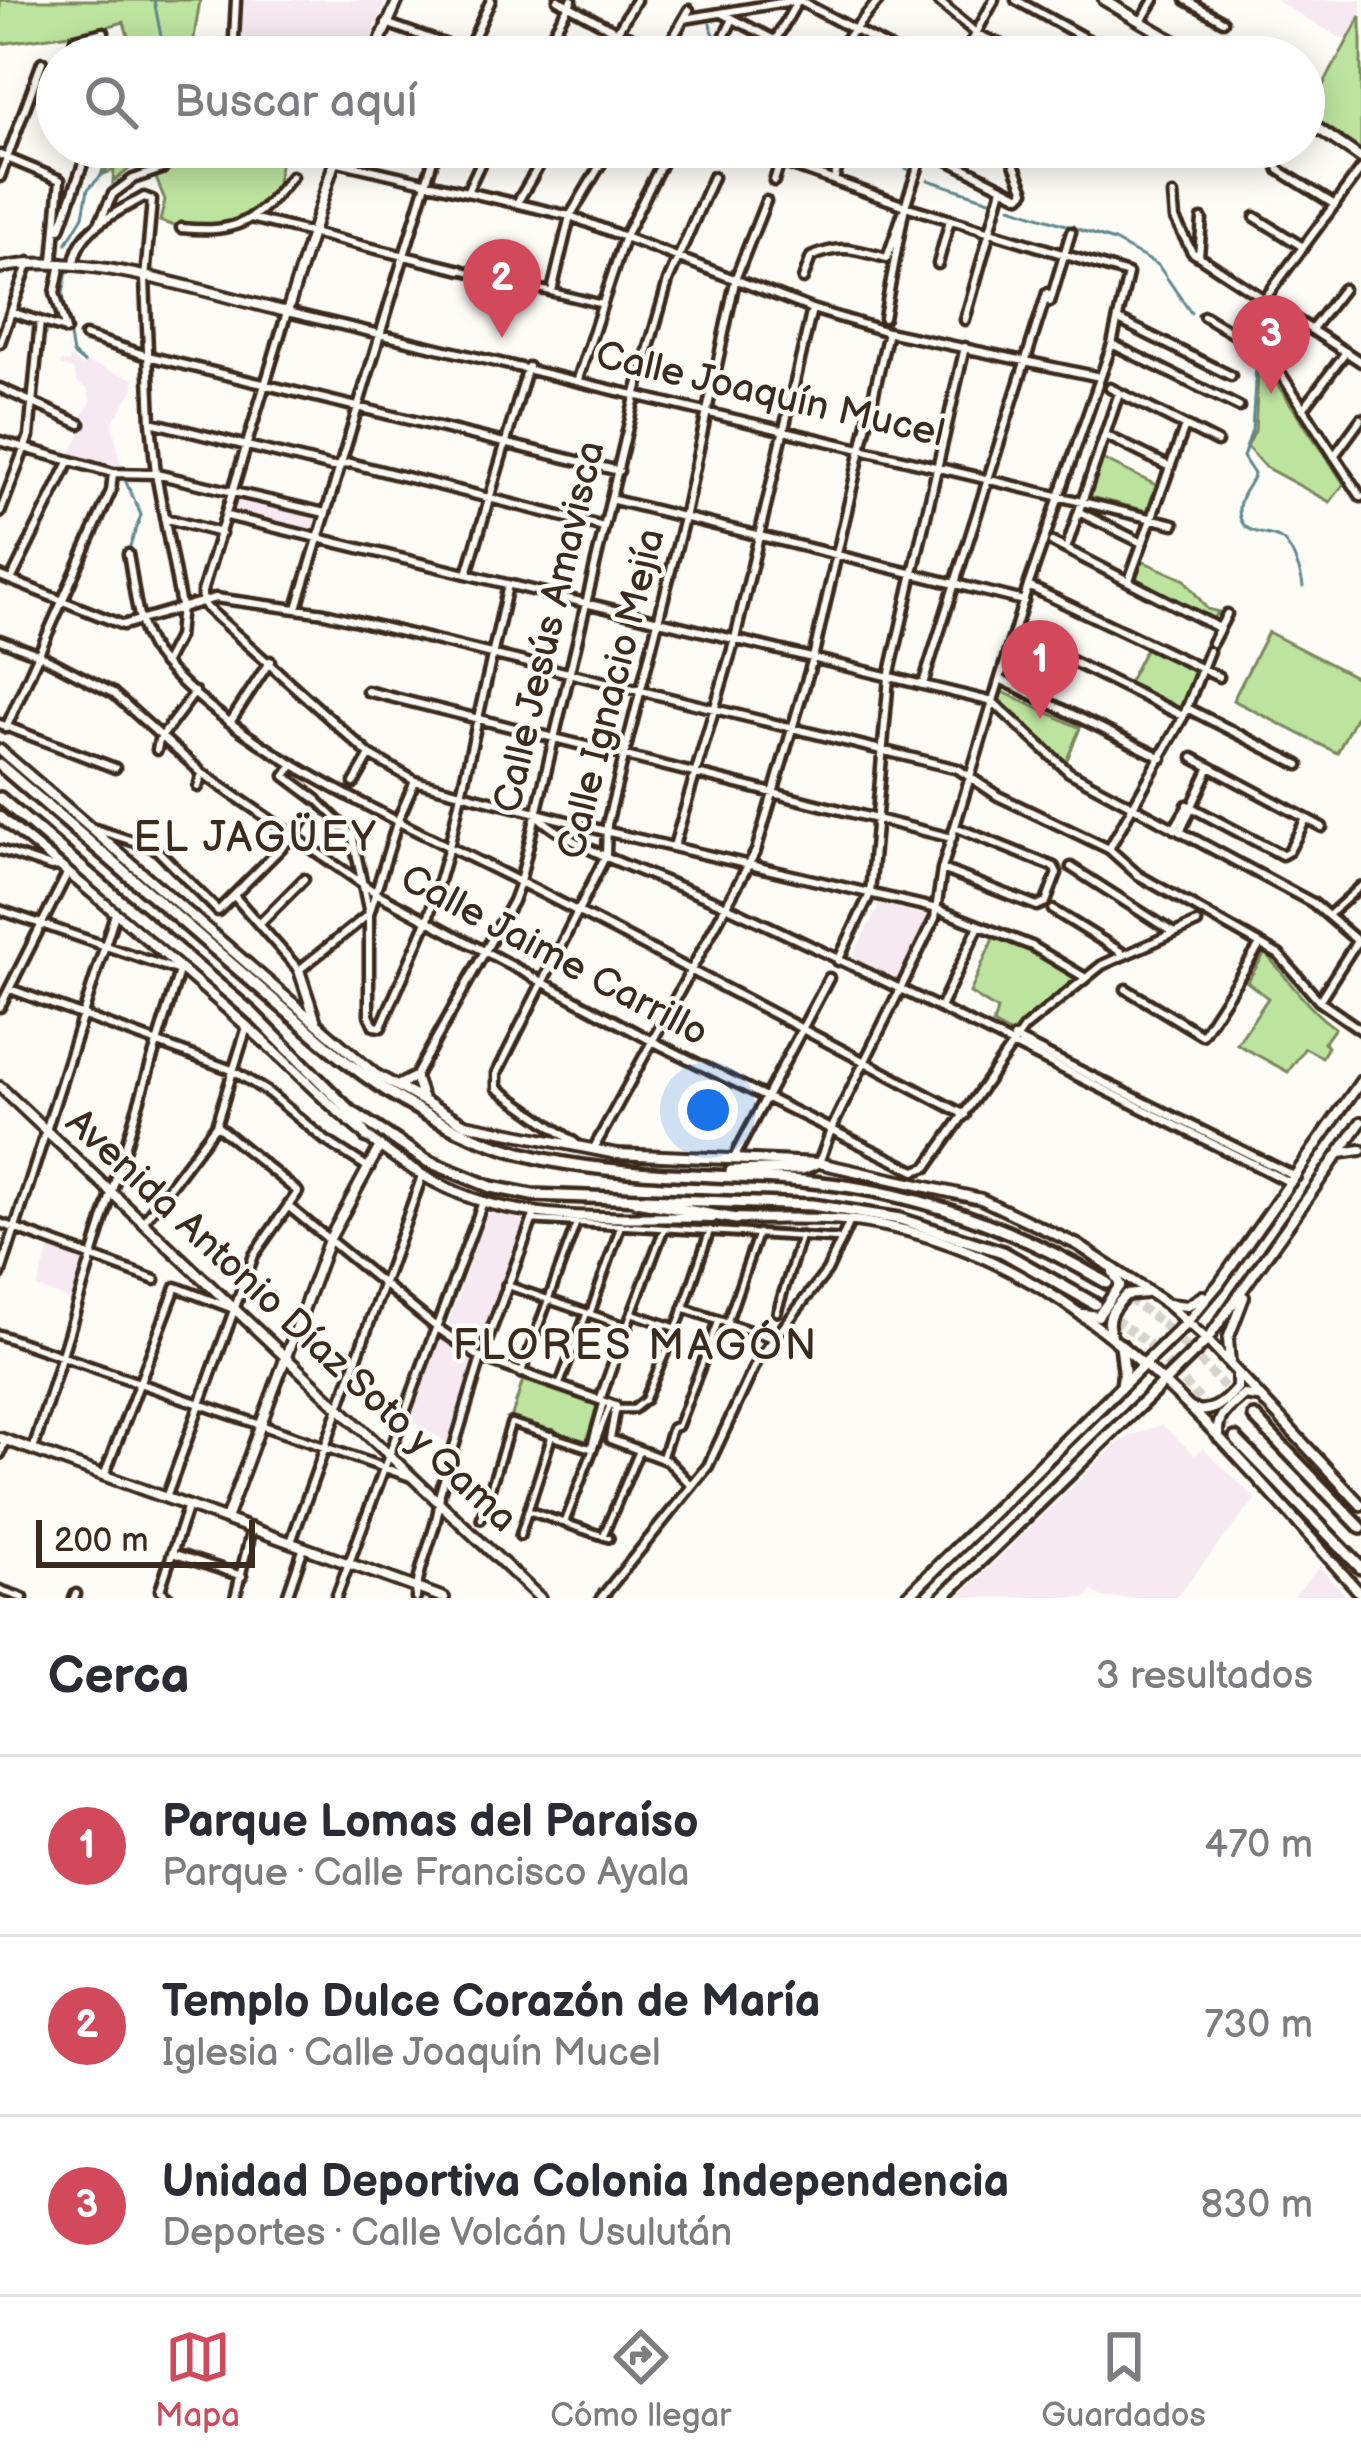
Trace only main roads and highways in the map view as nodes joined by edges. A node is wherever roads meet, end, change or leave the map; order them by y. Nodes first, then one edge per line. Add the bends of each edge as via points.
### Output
1 (6, 762) edge
2 (0, 798) edge
3 (322, 1096) road end
4 (345, 1106) junction
5 (367, 1137) road end
6 (816, 1164) road end
7 (699, 1174) junction
8 (626, 1198) junction
9 (736, 1219) road end
10 (1107, 1283) tunnel mouth
11 (1095, 1304) tunnel mouth
12 (1187, 1322) road end
13 (1207, 1340) road end
14 (1118, 1342) road end
15 (1121, 1386) junction
16 (1254, 1417) tunnel mouth
17 (1235, 1438) tunnel mouth
18 (1361, 1528) edge
19 (1361, 1568) edge
20 (906, 1598) edge
21 (942, 1598) edge

1 - 7 main road via 26,788 399,1100 471,1136 545,1159
2 - 4 main road via 252,1013
3 - 4 main road
4 - 5 main road
4 - 8 main road via 427,1161 491,1187
6 - 7 main road
7 - 10 main road via 849,1186 934,1204 1030,1241
8 - 9 main road
8 - 11 main road via 812,1205 900,1219 1003,1252
12 - 15 main road
13 - 21 main road
14 - 15 main road
15 - 20 main road
16 - 18 main road
17 - 19 main road

